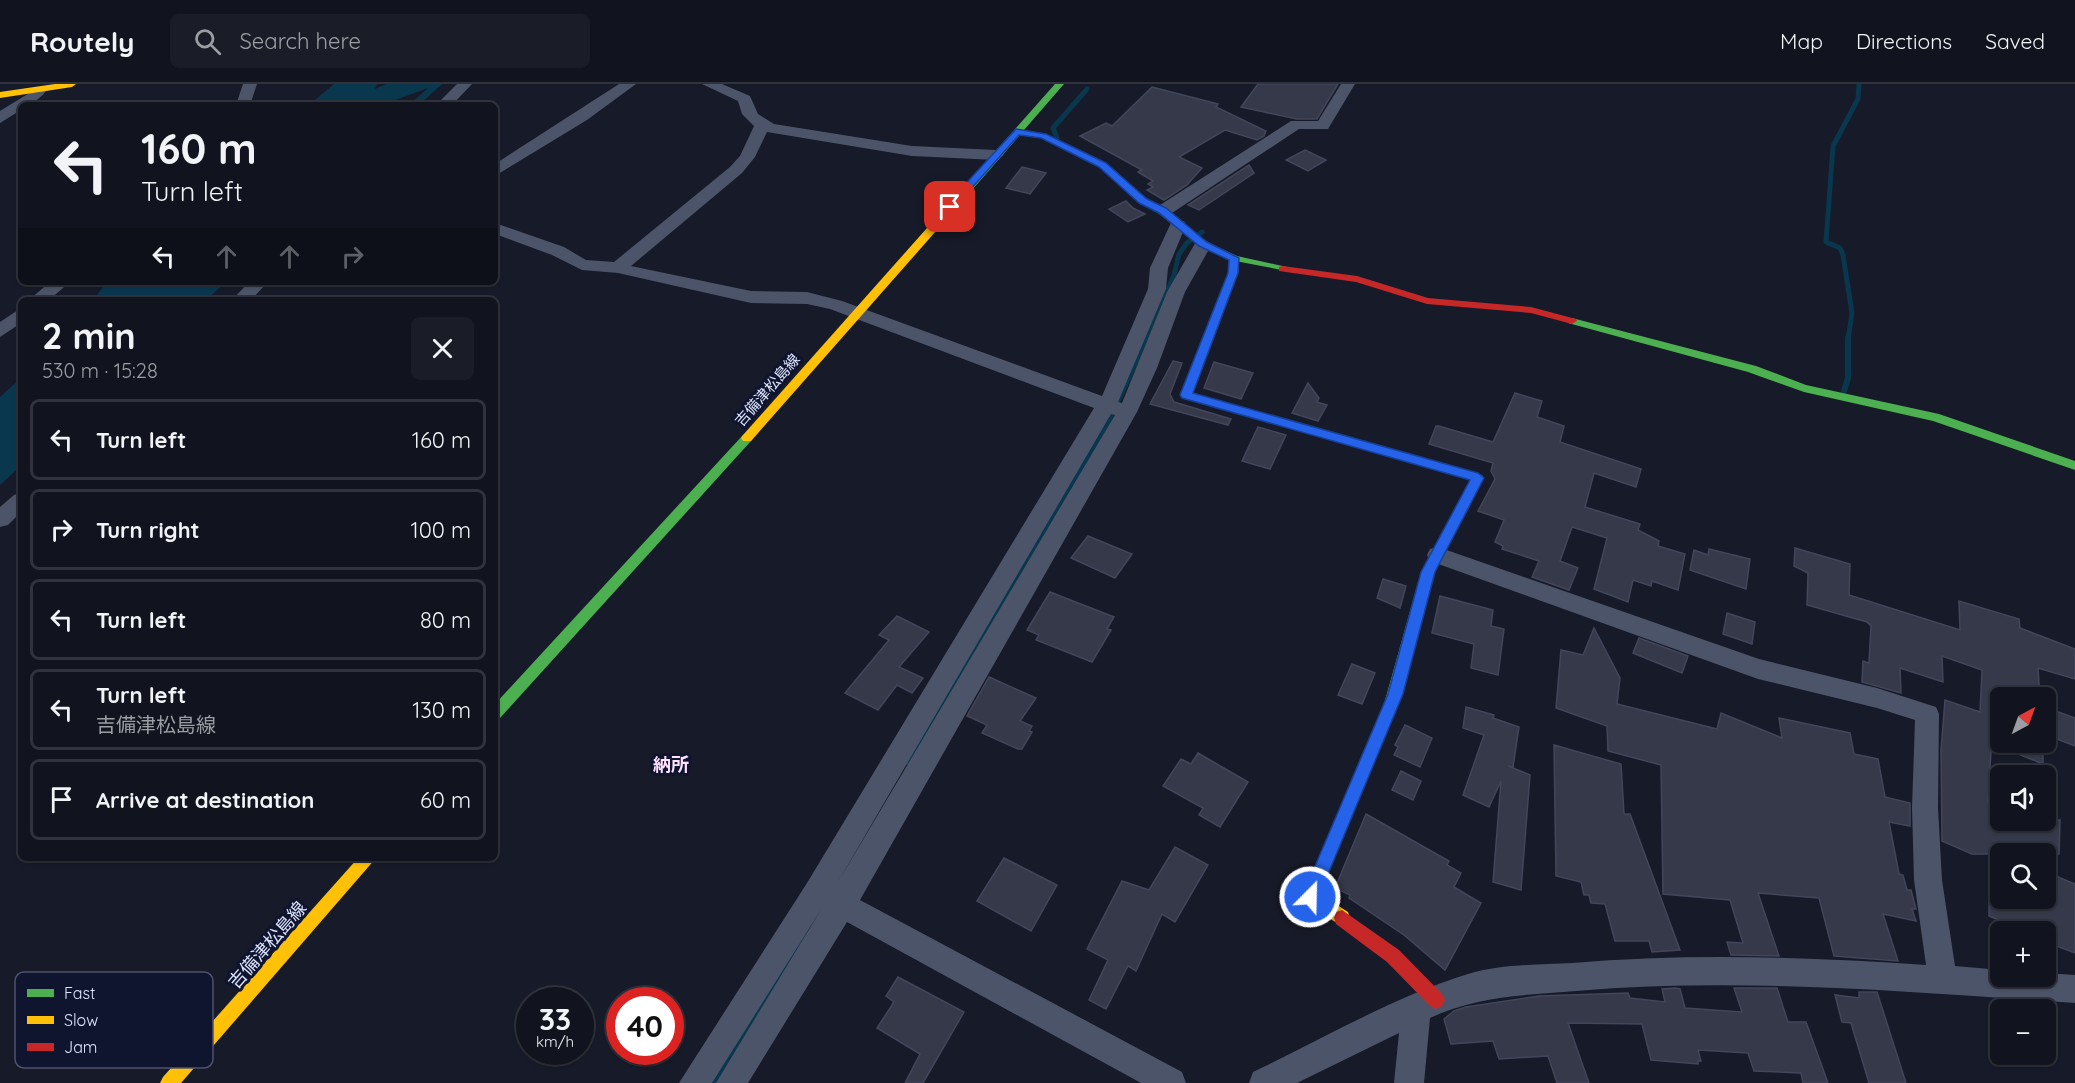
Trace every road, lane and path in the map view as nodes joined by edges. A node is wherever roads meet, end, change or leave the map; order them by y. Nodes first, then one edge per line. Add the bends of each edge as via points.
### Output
1 (72, 84) edge
2 (250, 84) edge
3 (465, 84) edge
4 (629, 84) edge
5 (709, 84) edge
6 (1060, 84) edge
7 (1348, 84) edge
8 (39, 91) junction
9 (0, 95) edge
10 (23, 102) edge
11 (244, 102) edge
12 (446, 102) edge
13 (18, 106) edge
14 (0, 118) edge
15 (762, 125) junction
16 (1016, 132) junction
17 (996, 155) junction
18 (498, 169) edge
19 (1181, 224) junction
20 (498, 229) edge
21 (1234, 258) junction
22 (618, 268) junction
23 (57, 285) edge
24 (256, 285) edge
25 (42, 297) edge
26 (244, 297) edge
27 (858, 312) junction
28 (18, 316) edge
29 (0, 331) edge
30 (1117, 409) junction
31 (2075, 466) edge
32 (18, 503) edge
33 (0, 519) edge
34 (1438, 555) junction
35 (498, 711) edge
36 (365, 861) edge
37 (829, 898) junction
38 (1942, 979) junction
39 (2075, 990) edge
40 (1426, 1005) junction
41 (213, 1033) edge
42 (182, 1068) edge
43 (1410, 1080) edge
44 (169, 1083) edge
45 (694, 1083) edge
46 (731, 1083) edge
47 (1171, 1083) edge
48 (1264, 1083) edge

1 - 8 street
2 - 11 street
3 - 12 street
4 - 18 street
5 - 15 street via 745,99 746,110
6 - 16 street, 吉備津松島線
7 - 19 street via 1323,126 1296,124
8 - 9 street
8 - 10 street
13 - 14 street
15 - 17 street via 912,152
15 - 22 street via 747,157 736,170
16 - 17 street, 吉備津松島線
16 - 19 street via 1043,136 1103,165 1143,201
17 - 27 street, 吉備津松島線
19 - 21 street
19 - 30 street via 1160,268 1157,289
19 - 30 street via 1197,261 1177,289 1148,368
20 - 22 street via 558,251 582,265
21 - 31 street via 1273,268 1357,279 1426,301 1531,310 1752,369 1804,388 1935,417
21 - 34 street via 1233,273 1186,395 1478,478
22 - 27 street via 751,297 807,298
23 - 25 street
24 - 26 street
27 - 30 street
27 - 35 street, 吉備津松島線
28 - 29 street
30 - 37 street
32 - 33 street
34 - 38 street via 1758,669 1927,714 1928,880
34 - 40 street via 1428,572 1395,694 1310,897 1418,976
36 - 41 street, 吉備津松島線
37 - 45 street
37 - 46 street
37 - 47 street
38 - 39 street
38 - 40 street via 1839,973 1646,971 1495,983
40 - 43 street
40 - 48 street
42 - 44 street, 吉備津松島線

